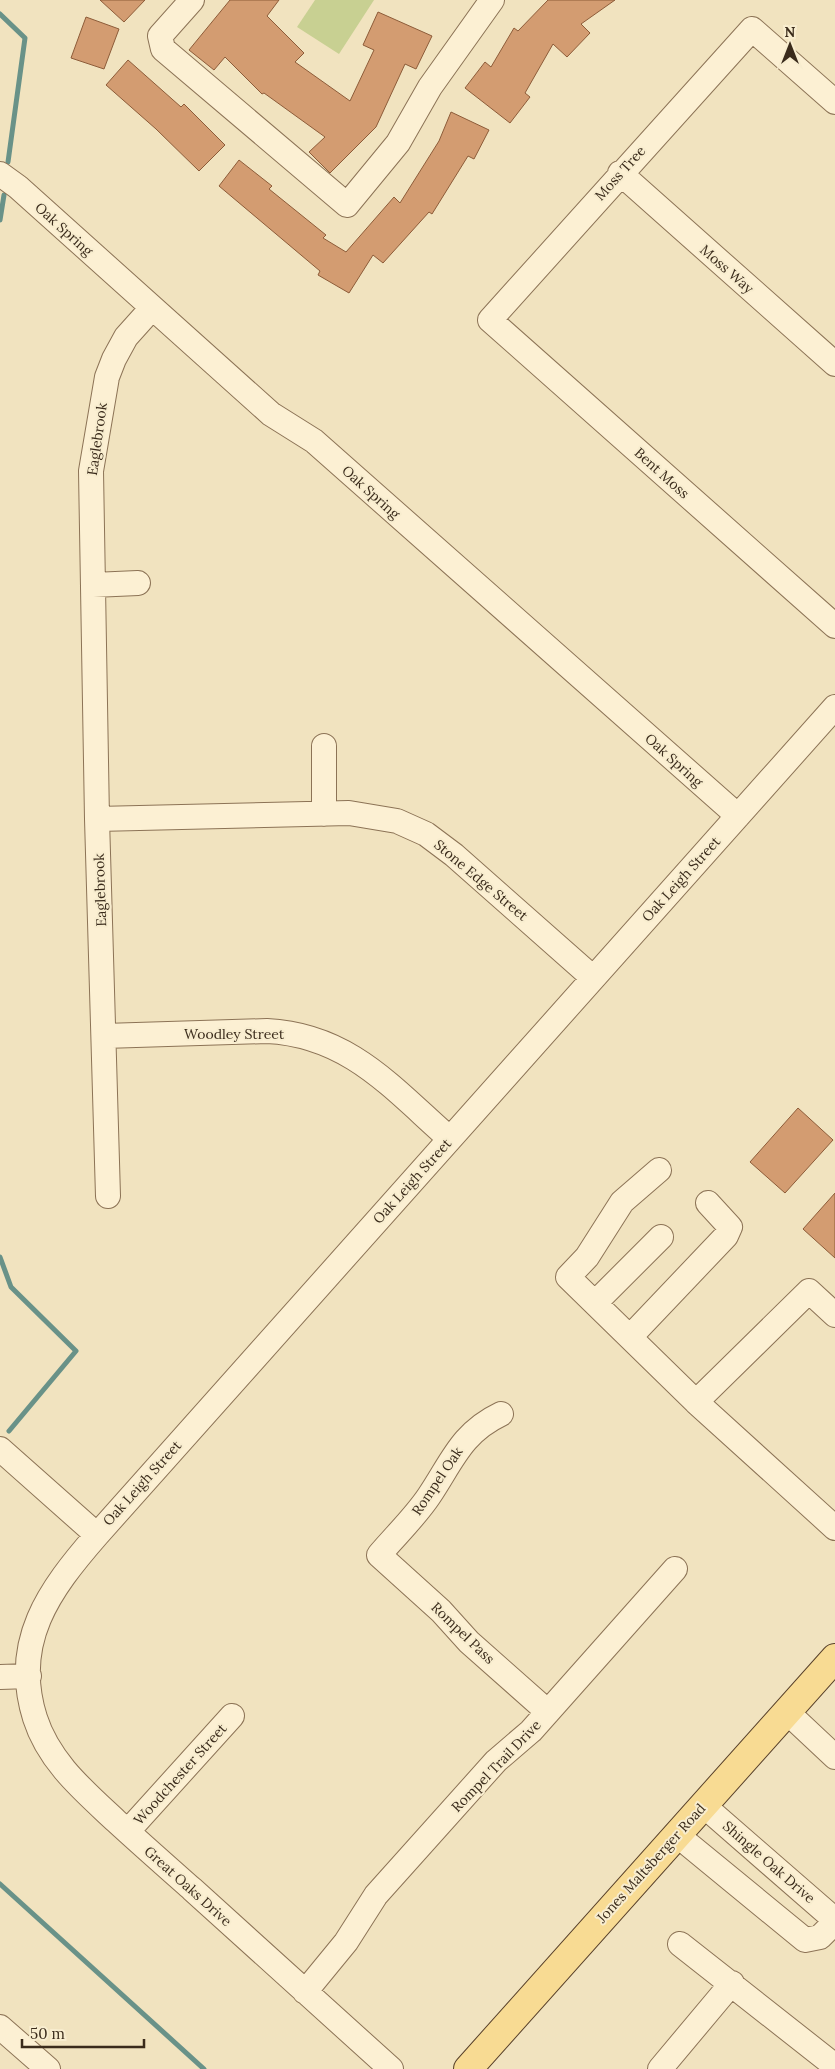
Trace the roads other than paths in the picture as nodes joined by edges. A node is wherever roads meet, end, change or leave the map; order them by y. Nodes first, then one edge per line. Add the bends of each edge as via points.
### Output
1 (192, 0) edge
2 (492, 0) edge
3 (835, 102) edge
4 (0, 174) edge
5 (620, 174) junction
6 (152, 308) junction
7 (490, 320) joint
8 (835, 364) edge
9 (138, 583) dead end
10 (93, 584) junction
11 (835, 626) edge
12 (835, 707) edge
13 (324, 746) dead end
14 (324, 814) junction
15 (738, 816) junction
16 (98, 819) junction
17 (592, 977) junction
18 (104, 1036) junction
19 (450, 1138) junction
20 (659, 1170) dead end
21 (108, 1196) dead end
22 (708, 1202) dead end
23 (661, 1237) dead end
24 (595, 1303) junction
25 (835, 1316) edge
26 (630, 1338) junction
27 (696, 1402) junction
28 (501, 1414) dead end
29 (0, 1449) edge
30 (835, 1528) edge
31 (96, 1535) junction
32 (379, 1555) joint
33 (675, 1568) dead end
34 (835, 1658) edge
35 (29, 1676) junction
36 (0, 1677) edge
37 (548, 1712) junction
38 (786, 1712) junction
39 (232, 1716) dead end
40 (835, 1757) edge
41 (703, 1805) junction
42 (128, 1831) junction
43 (677, 1835) junction
44 (835, 1921) edge
45 (680, 1944) dead end
46 (732, 1984) junction
47 (305, 1992) junction
48 (0, 2027) edge
49 (835, 2066) edge
50 (48, 2069) edge
51 (391, 2069) edge
52 (468, 2069) edge
53 (660, 2069) edge

1 - 2 street via 160,36 163,49 347,206 398,143 430,86
3 - 5 street, Moss Tree via 752,29
4 - 6 street, Oak Spring
5 - 7 street, Moss Tree
5 - 8 street, Moss Way
6 - 10 street, Eaglebrook via 126,337 107,377 91,471
6 - 15 street, Oak Spring via 271,414 314,441
7 - 11 street, Bent Moss
9 - 10 street
10 - 16 street, Eaglebrook
12 - 15 street, Oak Leigh Street
13 - 14 street
14 - 16 street, Stone Edge Street
14 - 17 street, Stone Edge Street via 381,817 426,834
15 - 17 street, Oak Leigh Street
16 - 18 street, Eaglebrook
17 - 19 street, Oak Leigh Street
18 - 19 street, Woodley Street via 284,1032 317,1039 347,1053 373,1071
18 - 21 street, Eaglebrook
19 - 31 street, Oak Leigh Street
20 - 24 street via 622,1202 587,1257 568,1278
22 - 26 street via 730,1227 726,1236
23 - 24 street
24 - 26 street
25 - 27 street via 809,1291
26 - 27 street
27 - 30 street
28 - 32 street, Rompel Oak via 466,1438 429,1497
29 - 31 street
31 - 35 street, Oak Leigh Street via 51,1592 37,1618 30,1648
32 - 37 street, Rompel Pass
33 - 37 street, Rompel Trail Drive
34 - 38 main road, Jones Maltsberger Road
35 - 36 street
35 - 42 street, Great Oaks Drive via 35,1717 57,1762
37 - 47 street, Rompel Trail Drive via 496,1761 376,1895 346,1942
38 - 40 street
38 - 41 main road, Jones Maltsberger Road
39 - 42 street, Woodchester Street
41 - 43 main road, Jones Maltsberger Road
41 - 44 street, Shingle Oak Drive
42 - 47 street, Great Oaks Drive
43 - 44 street via 805,1940 820,1937
43 - 52 main road, Jones Maltsberger Road
45 - 46 street
46 - 49 street
46 - 53 street
47 - 51 street, Great Oaks Drive
48 - 50 street

